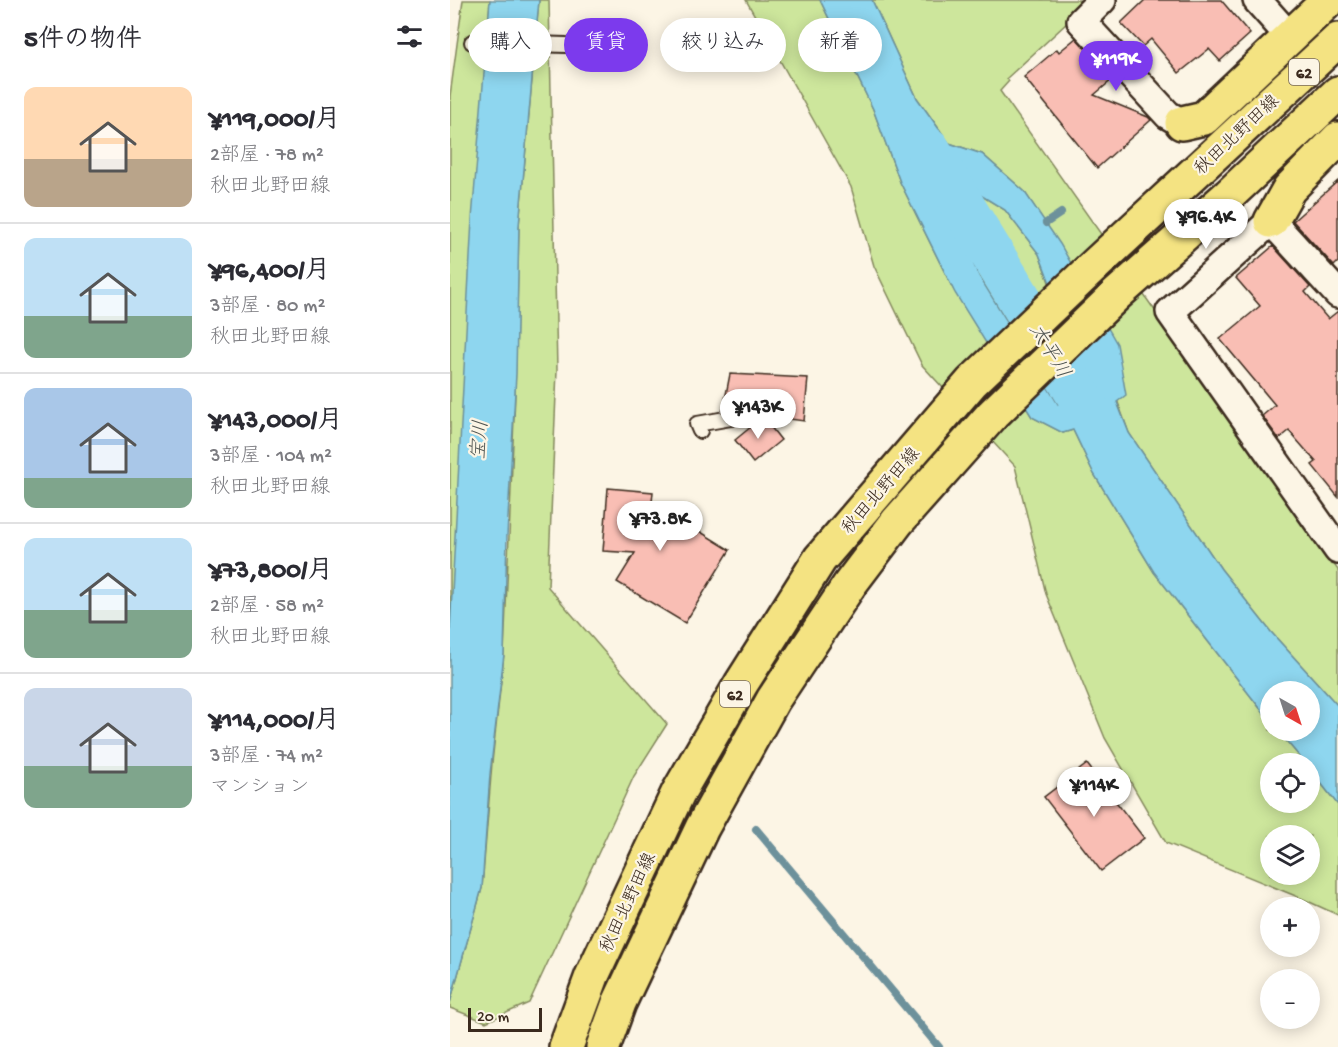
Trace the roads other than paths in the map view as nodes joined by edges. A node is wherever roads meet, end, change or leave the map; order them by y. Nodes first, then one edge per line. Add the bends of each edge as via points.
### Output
1 (1102, 0) edge
2 (1257, 0) edge
3 (1329, 0) edge
4 (1289, 36) junction
5 (1338, 40) edge
6 (1338, 93) edge
7 (1182, 123) joint
8 (1338, 139) edge
9 (1271, 221) junction
10 (1338, 294) edge
11 (731, 418) dead end
12 (700, 431) dead end
13 (1338, 550) edge
14 (566, 1047) edge
15 (603, 1047) edge

1 - 7 street via 1081,21 1168,115
2 - 4 street
3 - 4 main road
4 - 7 main road via 1204,118
5 - 14 main road, 秋田北野田線 / 62 via 972,382 820,559 678,792 592,976
6 - 15 main road, 秋田北野田線 / 62 via 1117,294 993,414 897,522 850,584 773,700 702,828 619,1003
8 - 9 main road via 1289,189
9 - 10 street
9 - 13 street via 1170,312
11 - 12 lane via 697,424

